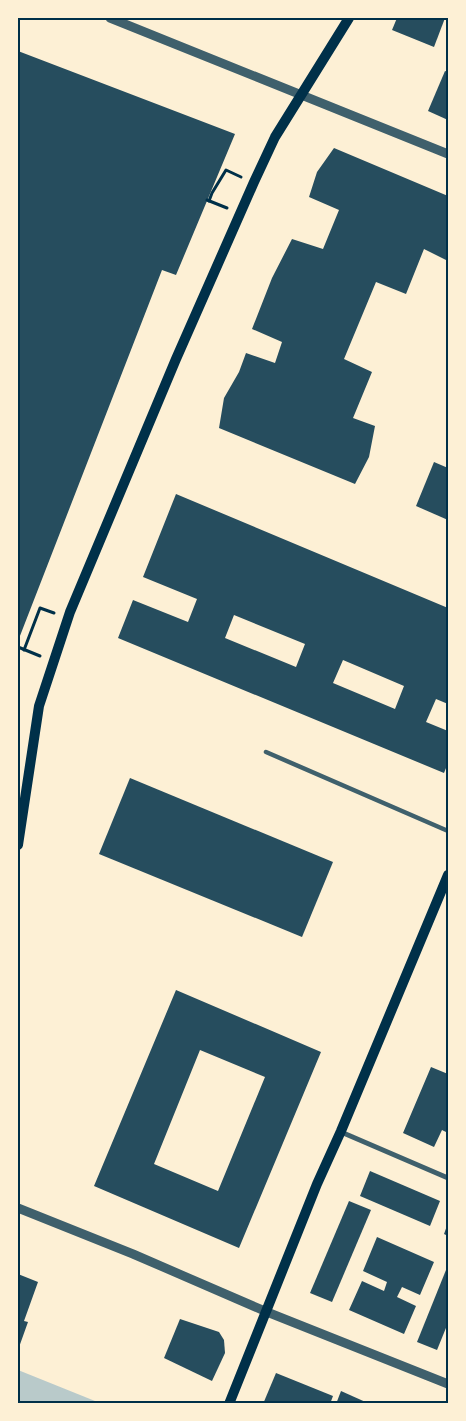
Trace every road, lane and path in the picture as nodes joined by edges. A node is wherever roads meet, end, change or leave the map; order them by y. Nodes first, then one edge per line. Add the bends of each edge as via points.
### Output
1 (110, 18) edge
2 (348, 18) edge
3 (301, 94) junction
4 (448, 154) edge
5 (226, 170) dead end
6 (220, 206) dead end
7 (40, 608) dead end
8 (18, 648) edge
9 (24, 650) junction
10 (38, 655) dead end
11 (266, 752) dead end
12 (448, 831) edge
13 (18, 845) edge
14 (448, 875) edge
15 (341, 1132) junction
16 (448, 1178) edge
17 (18, 1208) edge
18 (267, 1312) junction
19 (448, 1384) edge
20 (230, 1404) edge

1 - 3 street
2 - 3 main road
3 - 4 street
3 - 13 main road via 275,137 239,214 70,612 39,706
5 - 6 path via 208,201
7 - 9 path
8 - 9 path
9 - 10 path
11 - 12 street
14 - 15 main road
15 - 16 street
15 - 18 main road
17 - 18 street
18 - 19 street
18 - 20 main road

